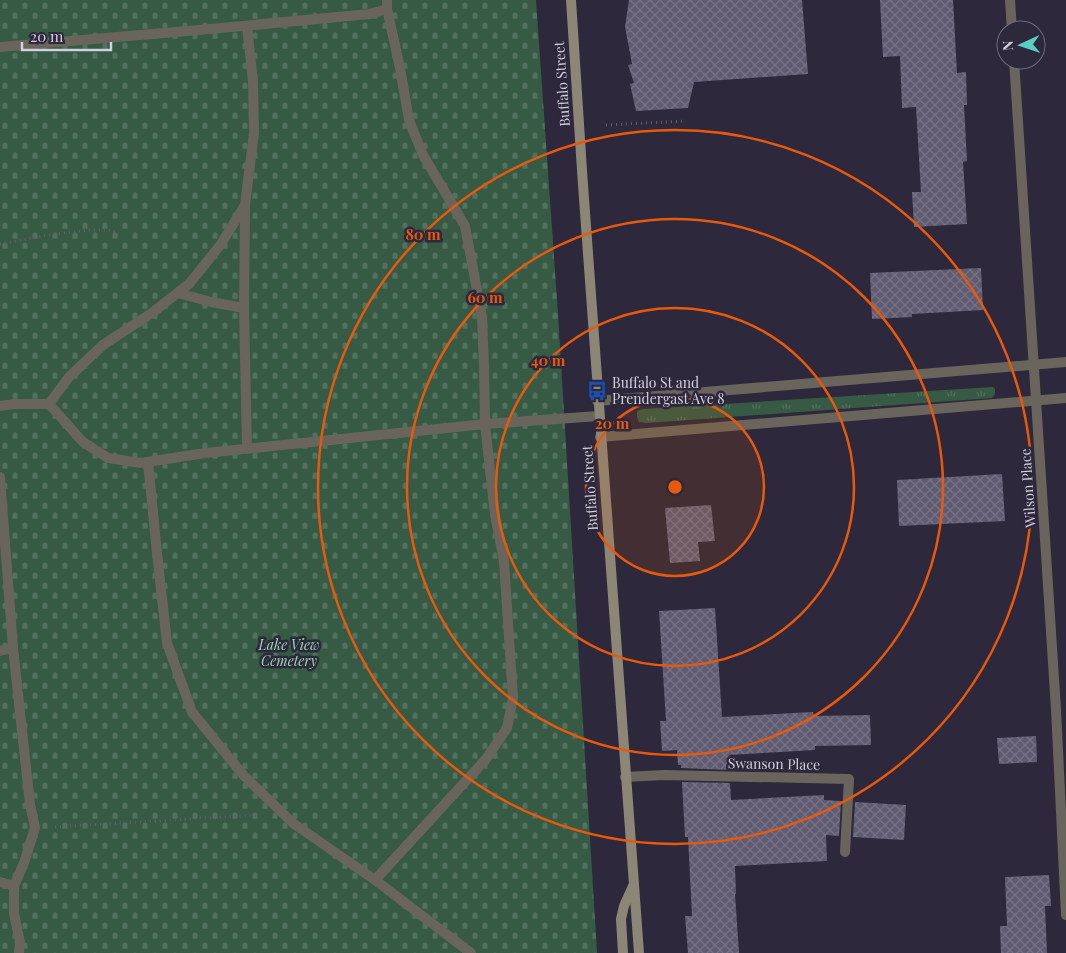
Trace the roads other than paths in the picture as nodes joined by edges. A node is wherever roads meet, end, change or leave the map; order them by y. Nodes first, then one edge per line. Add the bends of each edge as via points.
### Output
1 (570, 0) edge
2 (1010, 0) edge
3 (387, 5) edge
4 (1011, 20) edge
5 (247, 26) junction
6 (0, 47) edge
7 (1015, 70) edge
8 (245, 206) junction
9 (178, 292) junction
10 (244, 308) junction
11 (1066, 362) edge
12 (1034, 365) junction
13 (1066, 398) edge
14 (598, 401) junction
15 (1036, 401) junction
16 (48, 404) junction
17 (0, 406) edge
18 (599, 416) junction
19 (486, 424) junction
20 (600, 438) junction
21 (247, 449) junction
22 (148, 462) junction
23 (0, 477) edge
24 (13, 648) junction
25 (0, 651) edge
26 (625, 777) junction
27 (845, 852) dead end
28 (375, 880) junction
29 (0, 882) edge
30 (634, 885) junction
31 (14, 886) junction
32 (1066, 915) edge
33 (19, 953) edge
34 (470, 953) edge
35 (623, 953) edge
36 (639, 953) edge

1 - 14 street, Buffalo Street
2 - 4 street
3 - 5 street via 370,14
3 - 19 street via 409,120 423,156 465,226 482,317
5 - 6 street
5 - 8 street via 254,132
7 - 12 street, Wilson Place
8 - 9 street via 221,244 190,283
8 - 10 street
9 - 10 street
9 - 16 street via 152,314 102,344
10 - 21 street
11 - 12 street
12 - 14 street
12 - 15 street, Wilson Place
13 - 15 street
14 - 18 street, Buffalo Street
15 - 20 street
15 - 32 street, Wilson Place
16 - 17 street
16 - 22 street via 83,442 108,458
18 - 19 street
18 - 20 street, Buffalo Street
19 - 21 street
19 - 28 street via 495,516 504,561 510,644 513,698 507,728 486,759
20 - 26 street, Buffalo Street
21 - 22 street
22 - 28 street via 167,643 192,712 244,776 283,814
23 - 24 street
24 - 25 street
24 - 31 street via 34,828
26 - 27 street, Swanson Place via 849,779
26 - 30 street, Buffalo Street
28 - 34 street
29 - 31 street
30 - 35 street, Buffalo Street via 621,919
30 - 36 street, Buffalo Street
31 - 33 street

